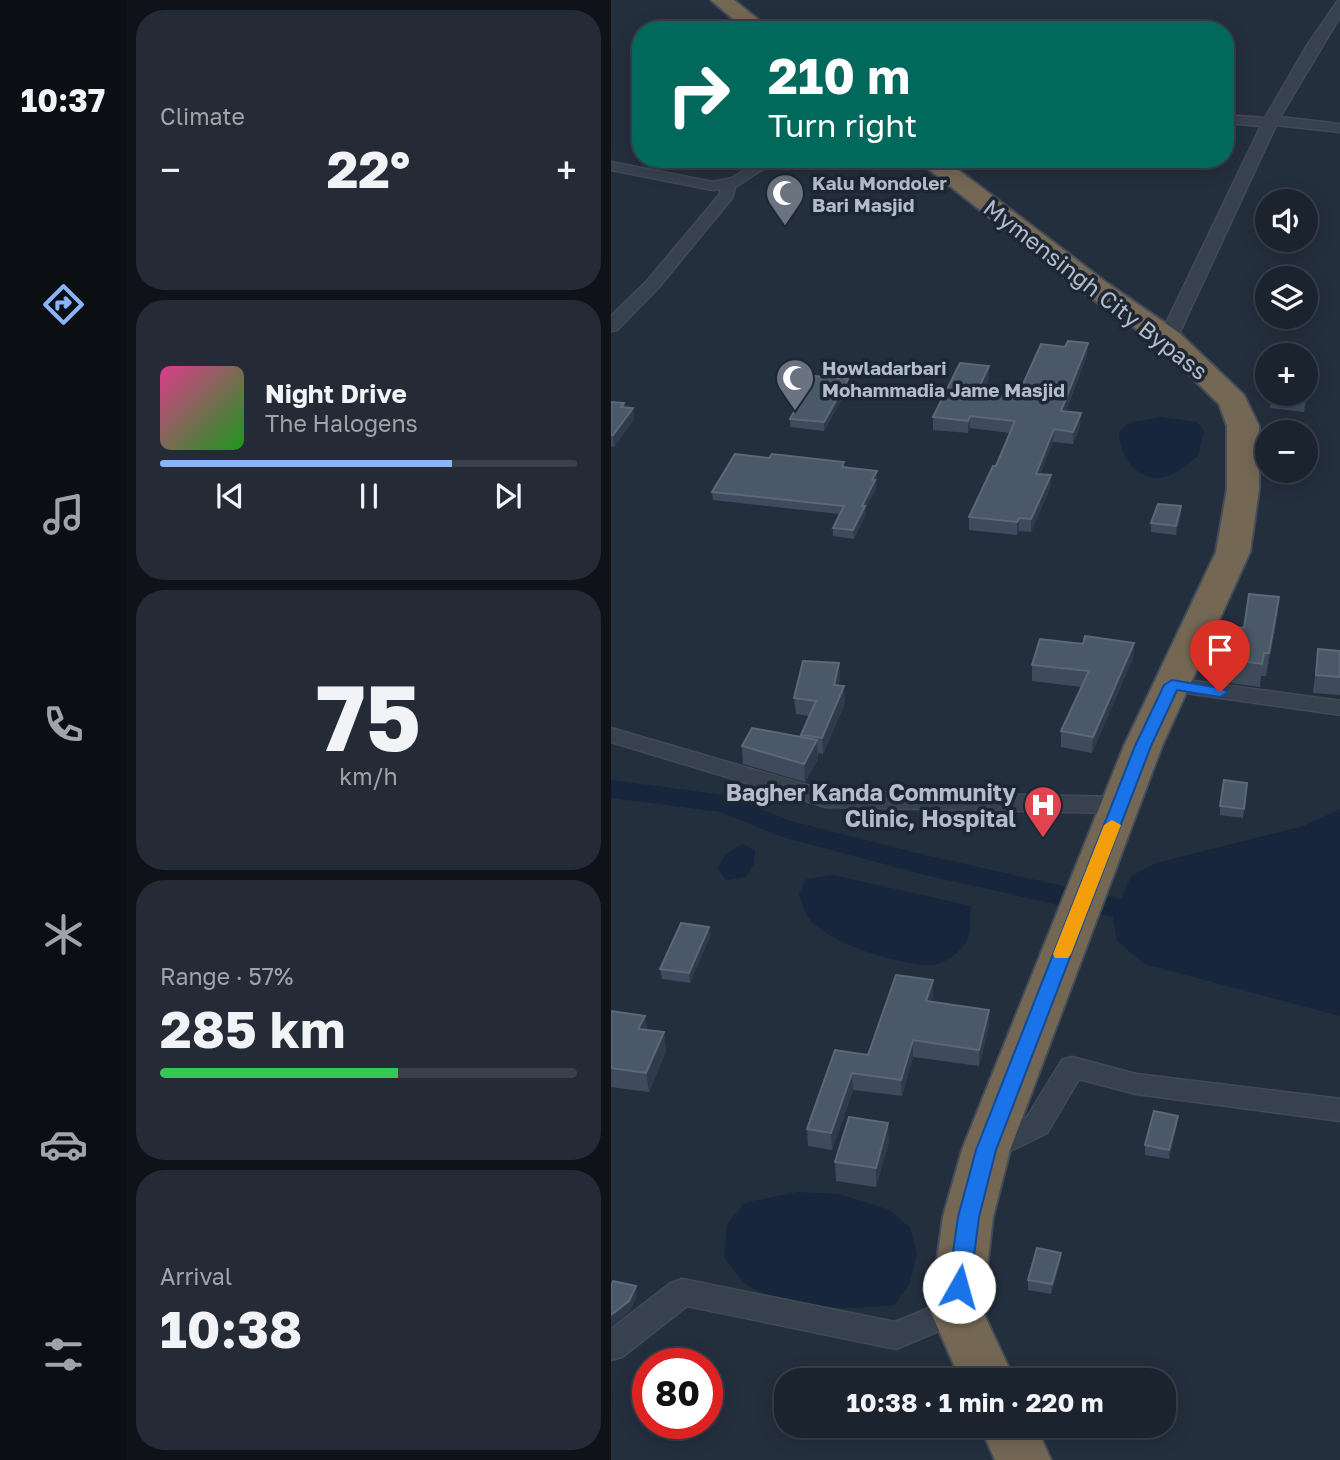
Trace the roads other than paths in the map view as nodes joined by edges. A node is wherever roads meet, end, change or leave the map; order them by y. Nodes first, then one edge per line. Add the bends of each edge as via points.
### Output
1 (721, 0) edge
2 (1340, 5) edge
3 (748, 21) edge
4 (1234, 120) edge
5 (1270, 122) junction
6 (1340, 128) edge
7 (611, 166) edge
8 (760, 168) edge
9 (940, 168) edge
10 (728, 183) junction
11 (611, 326) edge
12 (1168, 338) junction
13 (1172, 685) junction
14 (1340, 708) edge
15 (611, 734) edge
16 (1120, 805) junction
17 (1340, 1110) edge
18 (986, 1150) junction
19 (956, 1310) junction
20 (611, 1347) edge
21 (982, 1368) edge
22 (1013, 1438) edge
23 (1023, 1460) edge

1 - 3 highway
2 - 5 street via 1297,69
4 - 5 street
5 - 6 street
5 - 12 street
7 - 10 street via 713,186
8 - 10 street
9 - 12 highway, Mymensingh City Bypass
10 - 11 street via 727,195 653,284
12 - 13 highway, Mymensingh City Bypass via 1233,401 1243,425 1243,489 1233,552
13 - 14 street
13 - 16 highway, Mymensingh City Bypass
15 - 16 street via 826,799
16 - 18 highway, Mymensingh City Bypass
17 - 18 street via 1137,1084 1072,1067 1037,1125
18 - 19 highway, Mymensingh City Bypass via 968,1217
19 - 20 street via 896,1336 682,1292
19 - 21 highway
22 - 23 highway

